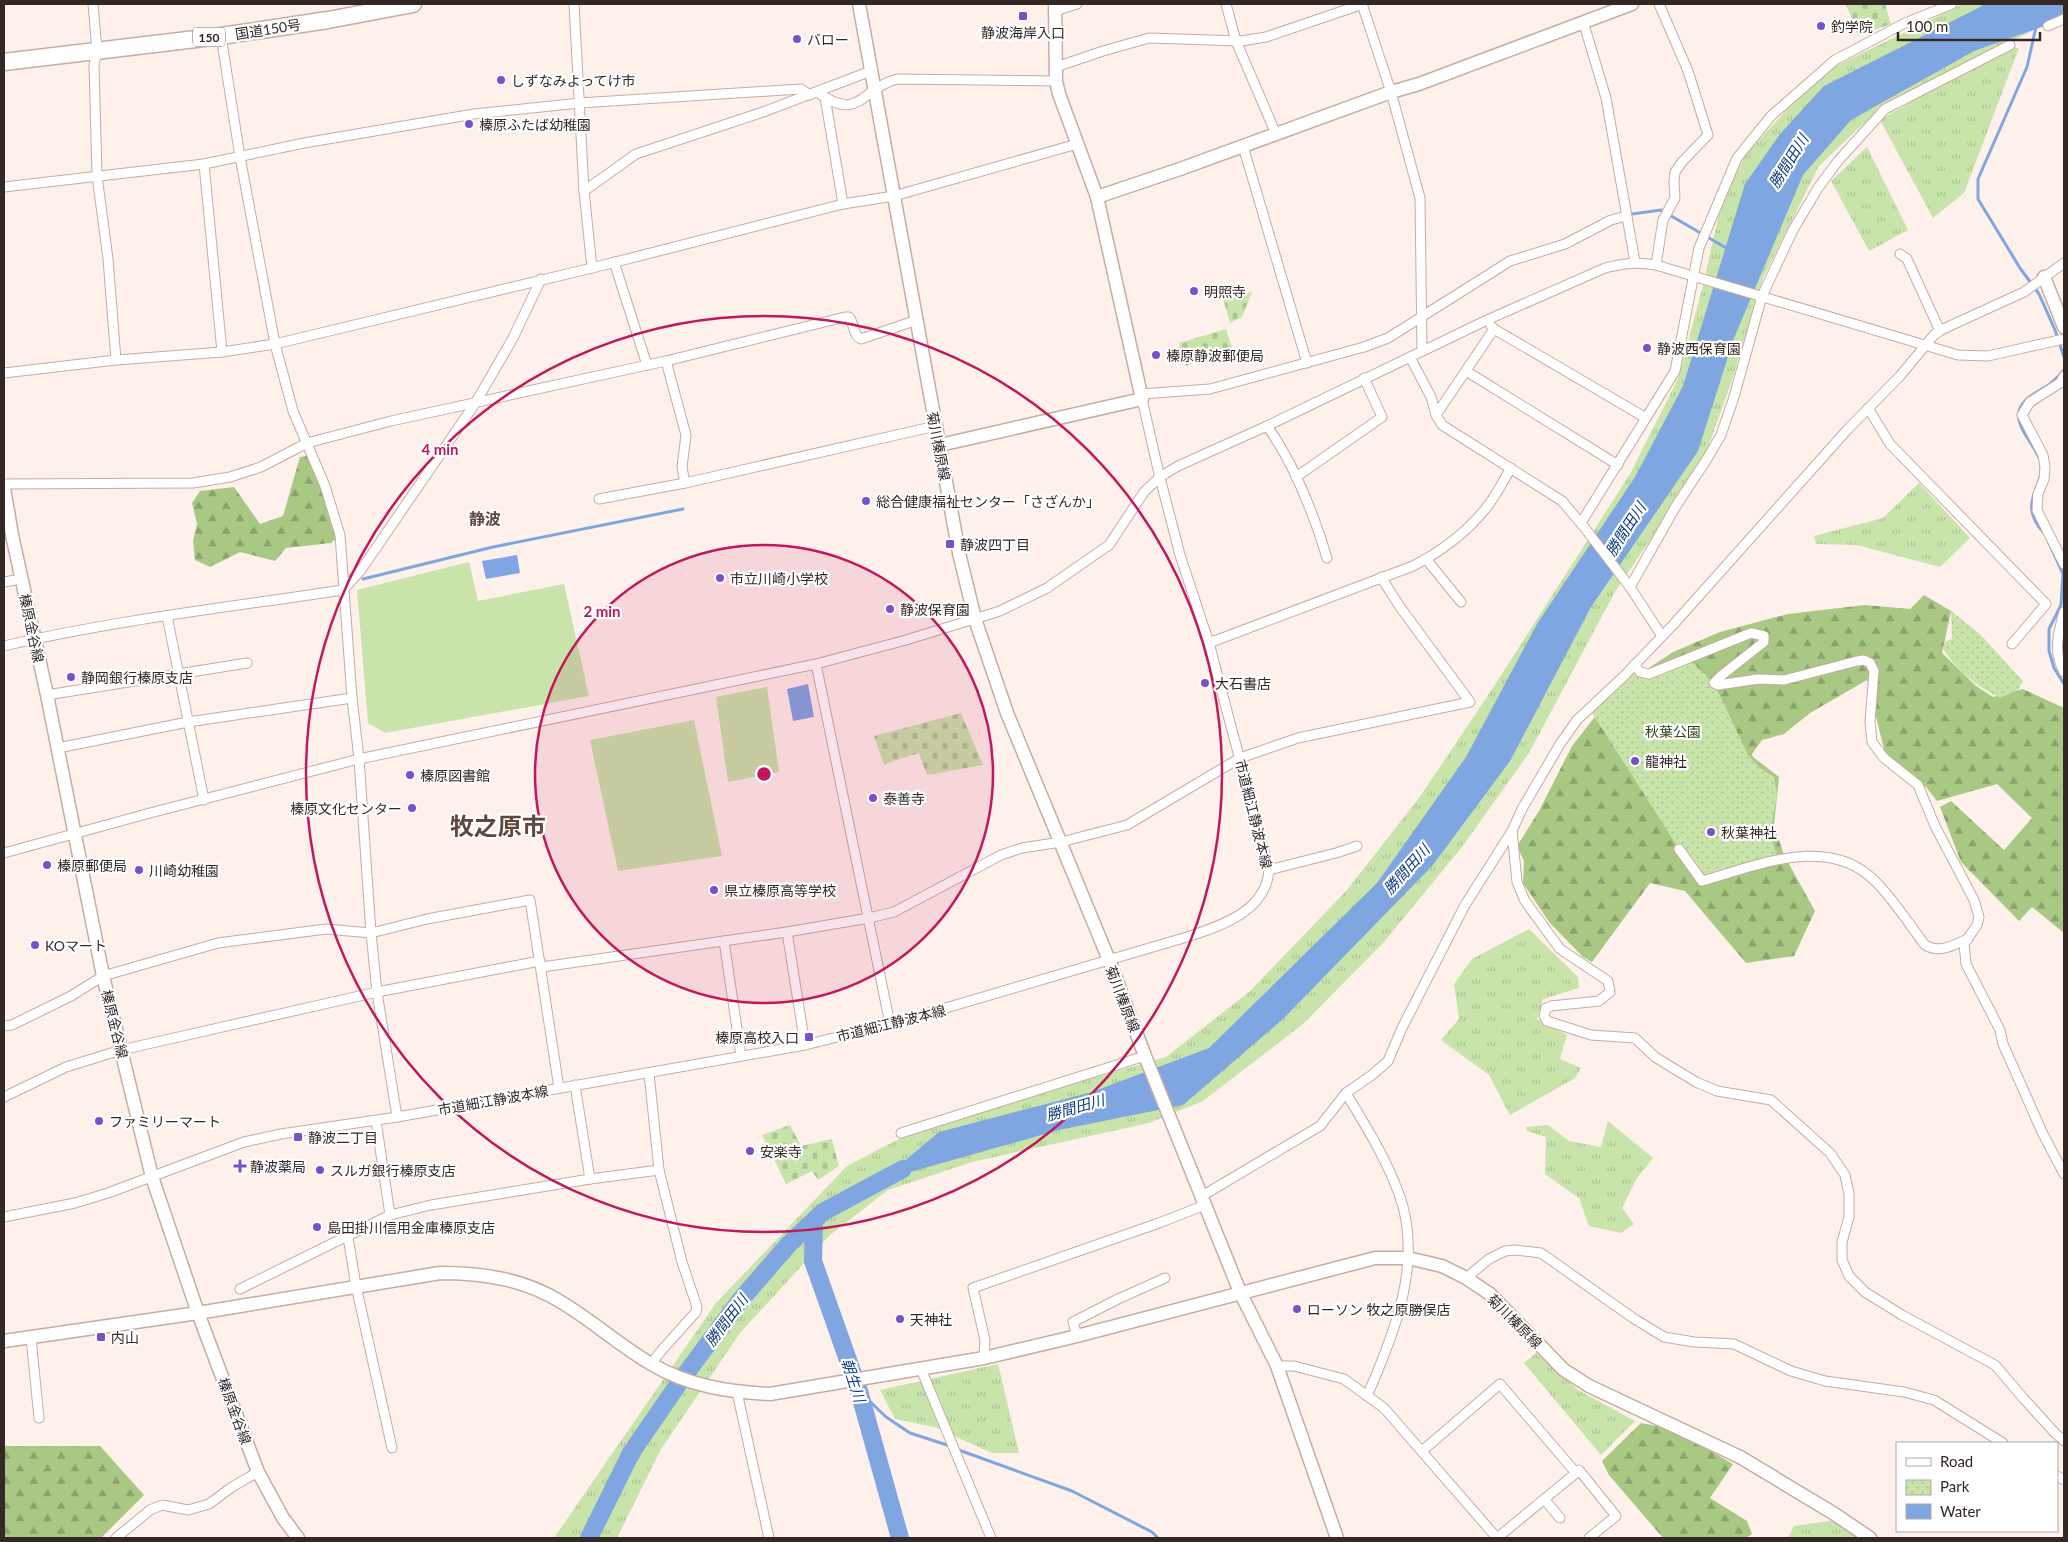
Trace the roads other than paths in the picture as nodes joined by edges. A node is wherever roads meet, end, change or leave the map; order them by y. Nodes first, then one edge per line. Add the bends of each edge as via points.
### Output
1 (93, 4) edge
2 (413, 4) edge
3 (574, 4) edge
4 (859, 4) edge
5 (1077, 4) edge
6 (1226, 4) edge
7 (1362, 4) edge
8 (1632, 4) edge
9 (1659, 4) edge
10 (1952, 4) edge
11 (1055, 7) edge
12 (2064, 19) edge
13 (1584, 21) junction
14 (2048, 26) dead end
15 (221, 36) junction
16 (1236, 41) junction
17 (2010, 45) dead end
18 (97, 50) junction
19 (4, 62) edge
20 (1056, 66) junction
21 (871, 71) junction
22 (1056, 80) junction
23 (874, 89) junction
24 (1391, 92) junction
25 (817, 95) junction
26 (580, 103) junction
27 (1276, 134) junction
28 (1077, 144) junction
29 (1243, 146) junction
30 (240, 157) junction
31 (204, 164) junction
32 (98, 176) junction
33 (4, 187) edge
34 (584, 191) junction
35 (894, 196) junction
36 (1097, 197) junction
37 (843, 204) junction
38 (1627, 216) junction
39 (1900, 254) dead end
40 (614, 262) junction
41 (1635, 262) junction
42 (2064, 263) edge
43 (1656, 265) junction
44 (592, 268) junction
45 (1693, 276) junction
46 (541, 279) junction
47 (2040, 280) junction
48 (1762, 296) junction
49 (1422, 315) junction
50 (917, 320) junction
51 (1487, 320) junction
52 (2064, 327) edge
53 (1494, 329) junction
54 (1940, 331) junction
55 (2064, 339) edge
56 (275, 344) junction
57 (1926, 345) junction
58 (1422, 351) junction
59 (222, 352) junction
60 (1410, 357) junction
61 (116, 360) junction
62 (666, 361) junction
63 (1307, 363) junction
64 (647, 365) junction
65 (1466, 371) junction
66 (4, 372) edge
67 (2064, 376) edge
68 (1364, 378) junction
69 (1142, 397) junction
70 (476, 402) junction
71 (1868, 408) junction
72 (1436, 415) junction
73 (1646, 418) junction
74 (936, 426) junction
75 (1267, 426) junction
76 (307, 442) junction
77 (940, 444) junction
78 (1618, 465) junction
79 (1511, 468) junction
80 (1160, 477) junction
81 (1296, 477) junction
82 (685, 483) junction
83 (4, 486) edge
84 (599, 499) dead end
85 (1582, 525) junction
86 (8, 536) edge
87 (1328, 558) dead end
88 (1426, 559) junction
89 (2064, 564) edge
90 (1381, 577) junction
91 (21, 579) junction
92 (4, 582) edge
93 (1630, 587) junction
94 (343, 590) junction
95 (1460, 602) dead end
96 (2064, 612) edge
97 (167, 616) junction
98 (975, 619) junction
99 (1662, 636) junction
100 (34, 639) junction
101 (1209, 643) junction
102 (2012, 644) dead end
103 (4, 646) edge
104 (246, 663) dead end
105 (816, 664) junction
106 (1634, 665) junction
107 (2063, 666) edge
108 (179, 674) junction
109 (47, 694) junction
110 (352, 698) junction
111 (188, 722) junction
112 (58, 748) junction
113 (1240, 758) junction
114 (360, 759) junction
115 (204, 800) junction
116 (1512, 831) junction
117 (74, 834) junction
118 (1061, 842) junction
119 (1357, 846) dead end
120 (1679, 849) dead end
121 (4, 854) edge
122 (1269, 870) junction
123 (869, 918) junction
124 (787, 932) junction
125 (371, 933) junction
126 (1968, 939) junction
127 (724, 940) junction
128 (1109, 960) junction
129 (541, 964) junction
130 (103, 976) junction
131 (377, 992) junction
132 (890, 1024) junction
133 (4, 1026) edge
134 (805, 1045) junction
135 (121, 1050) junction
136 (741, 1056) junction
137 (1145, 1056) junction
138 (650, 1073) junction
139 (575, 1085) junction
140 (559, 1088) junction
141 (1346, 1092) junction
142 (4, 1097) edge
143 (397, 1117) junction
144 (376, 1121) junction
145 (901, 1133) dead end
146 (659, 1170) junction
147 (2064, 1174) edge
148 (152, 1177) junction
149 (590, 1179) junction
150 (1204, 1200) junction
151 (390, 1215) junction
152 (4, 1217) edge
153 (348, 1237) junction
154 (1408, 1258) junction
155 (1165, 1278) dead end
156 (1466, 1278) junction
157 (356, 1286) junction
158 (240, 1289) dead end
159 (1240, 1292) junction
160 (198, 1313) junction
161 (1077, 1336) junction
162 (31, 1338) junction
163 (4, 1341) edge
164 (984, 1358) junction
165 (1277, 1366) junction
166 (656, 1367) junction
167 (921, 1369) junction
168 (732, 1392) junction
169 (1367, 1396) junction
170 (39, 1418) dead end
171 (2064, 1441) edge
172 (2001, 1442) edge
173 (392, 1448) dead end
174 (1422, 1451) junction
175 (258, 1472) junction
176 (1576, 1473) junction
177 (1544, 1500) junction
178 (1560, 1518) dead end
179 (116, 1538) edge
180 (298, 1538) edge
181 (770, 1538) edge
182 (991, 1538) edge
183 (1337, 1538) edge
184 (1497, 1538) edge
185 (1589, 1538) edge
186 (1870, 1538) edge

1 - 18 street
2 - 15 highway, 国道150号 / 150
3 - 26 street
4 - 21 main road, 菊川榛原線
5 - 11 street
6 - 16 street
7 - 16 street via 1266,37
7 - 24 street
8 - 13 main road
9 - 43 street via 1688,71 1708,135 1675,172 1675,198 1663,219
10 - 45 street via 1903,24 1835,60 1771,116 1737,158 1701,242
11 - 20 main road
12 - 14 street
13 - 24 main road
13 - 38 street via 1606,98
15 - 18 highway, 国道150号 / 150
15 - 30 street
16 - 20 street via 1149,38
16 - 27 street
17 - 48 street via 1885,109 1818,188 1793,230
18 - 19 highway, 国道150号 / 150
18 - 32 street via 94,65
20 - 22 main road
21 - 23 main road, 菊川榛原線
21 - 25 street
22 - 23 street via 897,79
22 - 28 main road
23 - 25 street via 855,104 841,104
23 - 35 main road, 菊川榛原線
24 - 27 main road
24 - 49 street via 1420,198
25 - 26 street via 801,88
25 - 34 street via 636,154
25 - 37 street
26 - 30 street via 474,114
26 - 34 street
27 - 29 main road
28 - 35 street
28 - 36 main road
29 - 36 main road
29 - 63 street
30 - 31 street
30 - 56 street
31 - 32 street
31 - 59 street
32 - 33 street
32 - 61 street
34 - 44 street
35 - 37 street
35 - 50 main road, 菊川榛原線
36 - 69 main road
37 - 40 street
38 - 41 street
38 - 49 street via 1610,220 1565,244 1510,261
39 - 54 street via 1907,259
40 - 44 street
40 - 64 street
41 - 43 street
41 - 51 street via 1605,268
42 - 47 street
43 - 45 street
44 - 46 street
45 - 48 street
45 - 73 street via 1675,371
46 - 56 street
46 - 70 street via 513,338
47 - 52 main road
47 - 54 street
48 - 57 street
48 - 93 street via 1721,435
49 - 58 street
49 - 63 street via 1388,338
50 - 62 street via 861,338 855,333 852,320 845,317
50 - 74 main road, 菊川榛原線
51 - 53 street
51 - 58 street
53 - 65 street
53 - 73 street
54 - 57 street
55 - 57 street via 1988,356 1958,355
56 - 59 street
56 - 76 street via 294,411
57 - 71 street
58 - 60 street
59 - 61 street
60 - 68 street
60 - 72 street via 1431,397
61 - 66 street
62 - 64 street
62 - 82 street via 686,435 682,467
63 - 69 street via 1210,389
64 - 70 street
65 - 72 street
65 - 78 street
67 - 89 street via 2060,383 2030,402 2022,416 2043,455 2045,467 2036,510
68 - 75 street
68 - 81 street via 1382,417
69 - 77 main road
69 - 80 street, 市道細江静波本線
70 - 76 street
70 - 94 street via 361,570
71 - 99 street
71 - 102 street via 1890,444 2046,604
72 - 79 street via 1442,424
73 - 78 street
74 - 77 main road, 菊川榛原線
74 - 82 street
75 - 80 street
75 - 81 street via 1285,451
76 - 83 street via 261,467 193,484
76 - 94 street via 326,486 340,535
77 - 98 main road, 菊川榛原線 via 959,553
78 - 85 street
79 - 85 street via 1562,502
79 - 88 street via 1487,507 1470,526
80 - 98 street via 1144,492 1109,545 1047,588 1000,611
80 - 101 street, 市道細江静波本線 via 1180,555
81 - 87 street
82 - 84 street
83 - 86 main road, 榛原金谷線
85 - 93 street
86 - 91 main road, 榛原金谷線
88 - 90 street
88 - 95 street
90 - 101 street
90 - 113 street via 1470,702 1298,738
91 - 92 street
91 - 100 main road, 榛原金谷線
93 - 99 street
94 - 97 street
94 - 110 street
96 - 107 street via 2057,656
97 - 100 street
97 - 108 street
98 - 105 street
98 - 118 main road, 菊川榛原線 via 1007,713
99 - 106 street
100 - 103 street
100 - 109 main road, 榛原金谷線
101 - 113 street, 市道細江静波本線
104 - 108 street
105 - 114 street
105 - 123 street
106 - 116 street via 1577,720 1522,808
106 - 126 street via 1640,672 1649,674 1751,632 1764,636 1764,642 1722,674 1714,682 1718,685 1758,678 1784,680 1857,661 1870,663 1874,671 1870,722 1872,742 1884,758 1918,785 1979,917
108 - 109 street
108 - 111 street
109 - 112 main road, 榛原金谷線
110 - 111 street
110 - 114 street
111 - 112 street
111 - 115 street
112 - 117 main road, 榛原金谷線
113 - 118 street via 1126,825
113 - 122 street, 市道細江静波本線
114 - 115 street
114 - 125 street
115 - 117 street
116 - 141 street via 1465,905 1388,1061
116 - 171 street via 1517,882 1525,900 1560,949 1608,981 1610,992 1599,1001 1551,1006 1546,1008 1544,1016 1547,1021 1591,1035 1635,1038 1655,1057 1696,1082 1717,1091 1771,1100 1783,1109 1830,1153 1845,1175 1849,1217 1842,1242 1842,1260 1849,1276 1865,1292 1996,1365
117 - 121 street
117 - 130 main road, 榛原金谷線
118 - 123 street via 1001,855 894,912
118 - 128 main road, 菊川榛原線
119 - 122 street
120 - 126 street via 1702,881 1797,856 1820,855 1840,859 1875,881 1925,945 1934,950 1944,949
122 - 128 street, 市道細江静波本線 via 1266,890 1234,919
123 - 124 street
123 - 132 street
124 - 127 street
124 - 134 street
125 - 129 street via 530,900
125 - 130 street via 326,929 218,943
125 - 131 street
126 - 147 street via 1964,944 1966,964 2000,1030 2003,1044 2038,1123
127 - 129 street
127 - 136 street
128 - 132 street, 市道細江静波本線
128 - 137 main road, 菊川榛原線
129 - 131 street
129 - 140 street
130 - 133 street via 71,996
130 - 135 main road, 榛原金谷線
131 - 135 street
131 - 143 street
132 - 134 street, 市道細江静波本線
134 - 136 street, 市道細江静波本線
135 - 142 street via 66,1067
135 - 148 main road, 榛原金谷線
136 - 138 street, 市道細江静波本線
137 - 145 street
137 - 150 main road, 菊川榛原線
138 - 139 street, 市道細江静波本線
138 - 146 street
139 - 140 street, 市道細江静波本線
139 - 149 street
140 - 143 street, 市道細江静波本線
141 - 150 street via 1320,1126
141 - 154 street via 1381,1153 1400,1195 1410,1237
143 - 144 street, 市道細江静波本線
144 - 148 street, 市道細江静波本線 via 244,1142
144 - 151 street
146 - 149 street
146 - 166 street via 682,1262 698,1306 661,1351
148 - 152 street, 市道細江静波本線 via 75,1202
148 - 160 main road, 榛原金谷線
149 - 151 street via 431,1205
150 - 159 main road, 菊川榛原線
150 - 164 street via 1159,1223 974,1288 986,1340
151 - 153 street
153 - 157 street
153 - 158 street
154 - 156 main road, 菊川榛原線 via 1442,1266
154 - 159 main road, 菊川榛原線 via 1375,1258
154 - 169 street via 1403,1295 1386,1352
155 - 161 street via 1073,1322
156 - 172 street via 1489,1259 1506,1251 1542,1254 1664,1337 1734,1344 1800,1374 1934,1400
156 - 186 main road, 菊川榛原線 via 1490,1294 1564,1370 1588,1386 1740,1457
157 - 160 main road
157 - 166 main road via 440,1273 504,1278 561,1302
157 - 173 street
159 - 161 main road
159 - 165 main road
160 - 162 main road
160 - 175 main road, 榛原金谷線
161 - 164 main road
162 - 163 main road
162 - 170 street
164 - 167 main road
165 - 169 street via 1294,1366 1344,1378
165 - 183 main road
166 - 168 main road via 696,1384
167 - 168 main road via 770,1394
167 - 182 street
168 - 181 street
169 - 174 street via 1384,1408
174 - 176 street via 1500,1384
174 - 184 street
175 - 179 street via 209,1504 188,1510 162,1505 150,1510
175 - 180 main road, 榛原金谷線
176 - 177 street
176 - 185 street via 1579,1470 1616,1516
177 - 178 street
177 - 184 street

